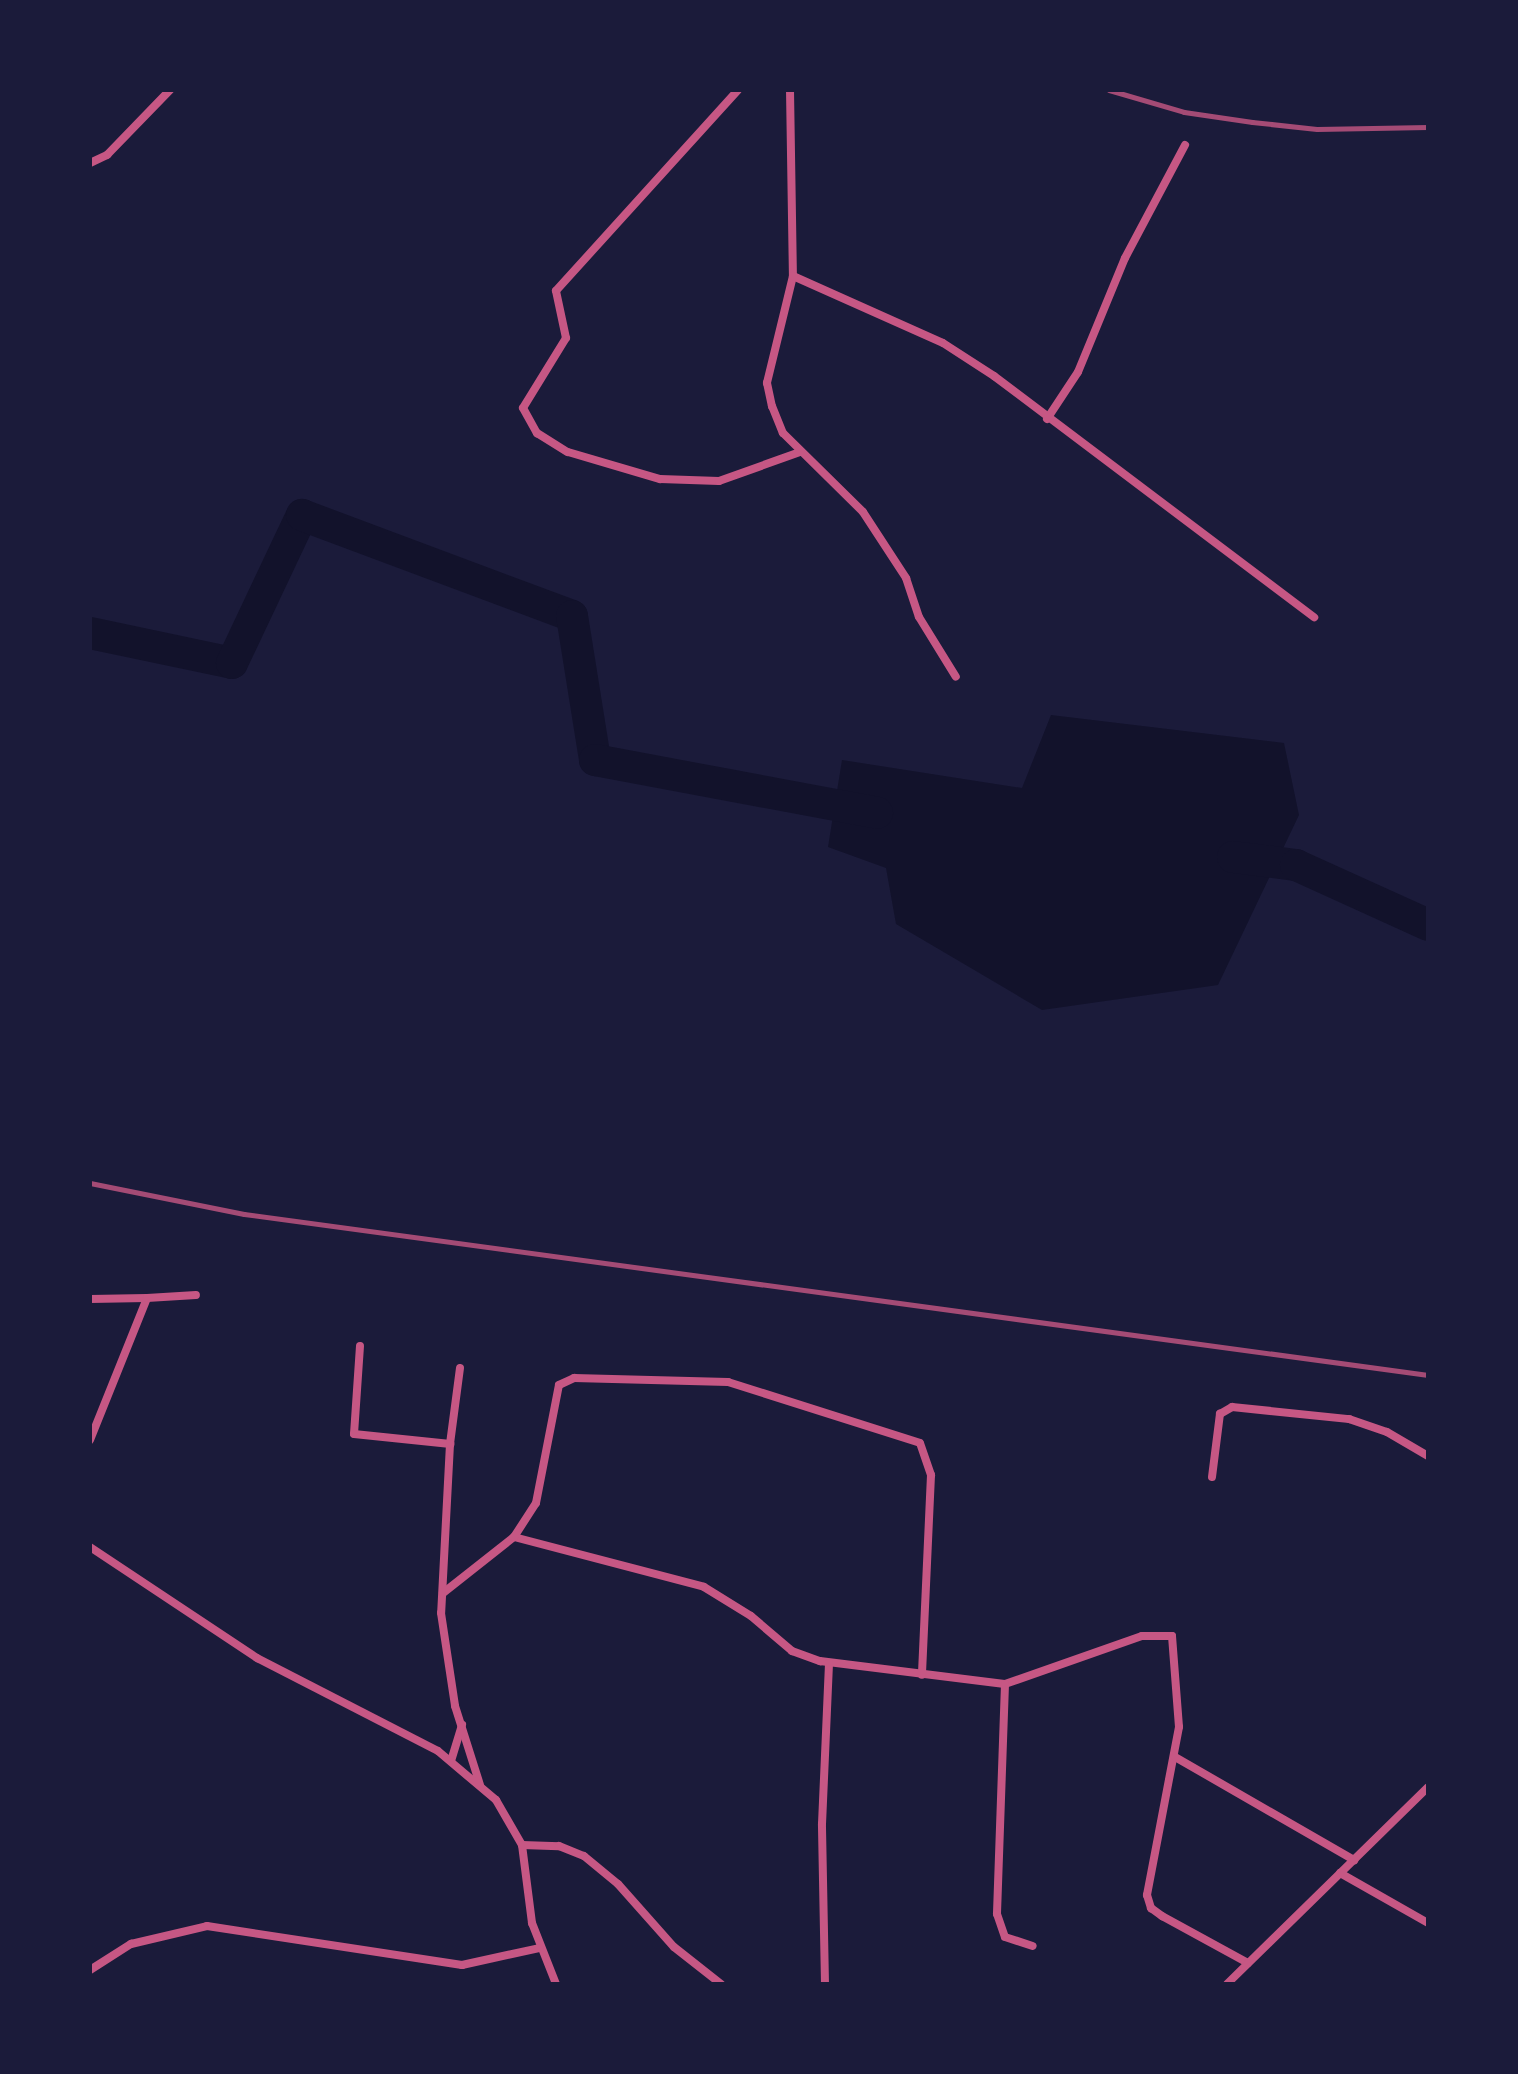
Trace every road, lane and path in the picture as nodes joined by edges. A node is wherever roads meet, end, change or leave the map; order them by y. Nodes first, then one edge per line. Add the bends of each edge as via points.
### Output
1 (170, 90) edge
2 (738, 90) edge
3 (790, 90) edge
4 (1185, 145) dead end
5 (90, 163) edge
6 (793, 276) junction
7 (1047, 419) junction
8 (800, 452) junction
9 (1314, 617) dead end
10 (956, 677) dead end
11 (196, 1295) dead end
12 (147, 1298) junction
13 (90, 1299) edge
14 (360, 1346) dead end
15 (460, 1368) dead end
16 (90, 1440) edge
17 (450, 1444) junction
18 (1428, 1456) edge
19 (1212, 1477) dead end
20 (514, 1537) junction
21 (90, 1547) edge
22 (443, 1593) junction
23 (829, 1663) junction
24 (922, 1675) junction
25 (1005, 1684) junction
26 (462, 1724) junction
27 (1175, 1757) junction
28 (451, 1761) junction
29 (481, 1786) junction
30 (1428, 1787) edge
31 (522, 1845) junction
32 (1354, 1860) junction
33 (1340, 1873) junction
34 (1428, 1923) edge
35 (1033, 1946) dead end
36 (539, 1948) junction
37 (1248, 1963) junction
38 (90, 1970) edge
39 (556, 1984) edge
40 (721, 1984) edge
41 (825, 1984) edge
42 (1227, 1984) edge

1 - 5 street via 107,155
2 - 8 street via 556,291 566,338 523,408 537,433 568,452 660,479 719,481
3 - 6 street
4 - 7 street via 1125,258 1078,372
6 - 7 street via 943,343
6 - 8 street via 767,383 783,433
7 - 9 street
8 - 10 street via 863,512 906,578 919,617
11 - 12 street
12 - 13 street
12 - 16 street
14 - 17 street via 354,1434
15 - 17 street
17 - 22 street
18 - 19 street via 1387,1432 1349,1419 1232,1407 1220,1414
20 - 22 street
20 - 23 street via 704,1587 751,1616 792,1651
20 - 24 street via 541,1492 553,1393 566,1380 688,1379 767,1390 920,1443 931,1475
21 - 28 street via 257,1658 361,1708
22 - 26 street via 444,1635
23 - 24 street
23 - 41 street via 822,1839
24 - 25 street
25 - 27 street via 1165,1633 1172,1636 1179,1698
25 - 35 street via 997,1914 1005,1937
26 - 28 street
26 - 29 street
27 - 32 street
27 - 37 street via 1147,1895 1151,1908
28 - 29 street
29 - 31 street via 510,1817
30 - 32 street
31 - 36 street
31 - 40 street via 559,1846 584,1856 618,1884 674,1947
32 - 33 street
33 - 34 street
33 - 37 street
36 - 38 street via 462,1965 207,1926 131,1944
36 - 39 street
37 - 42 street

